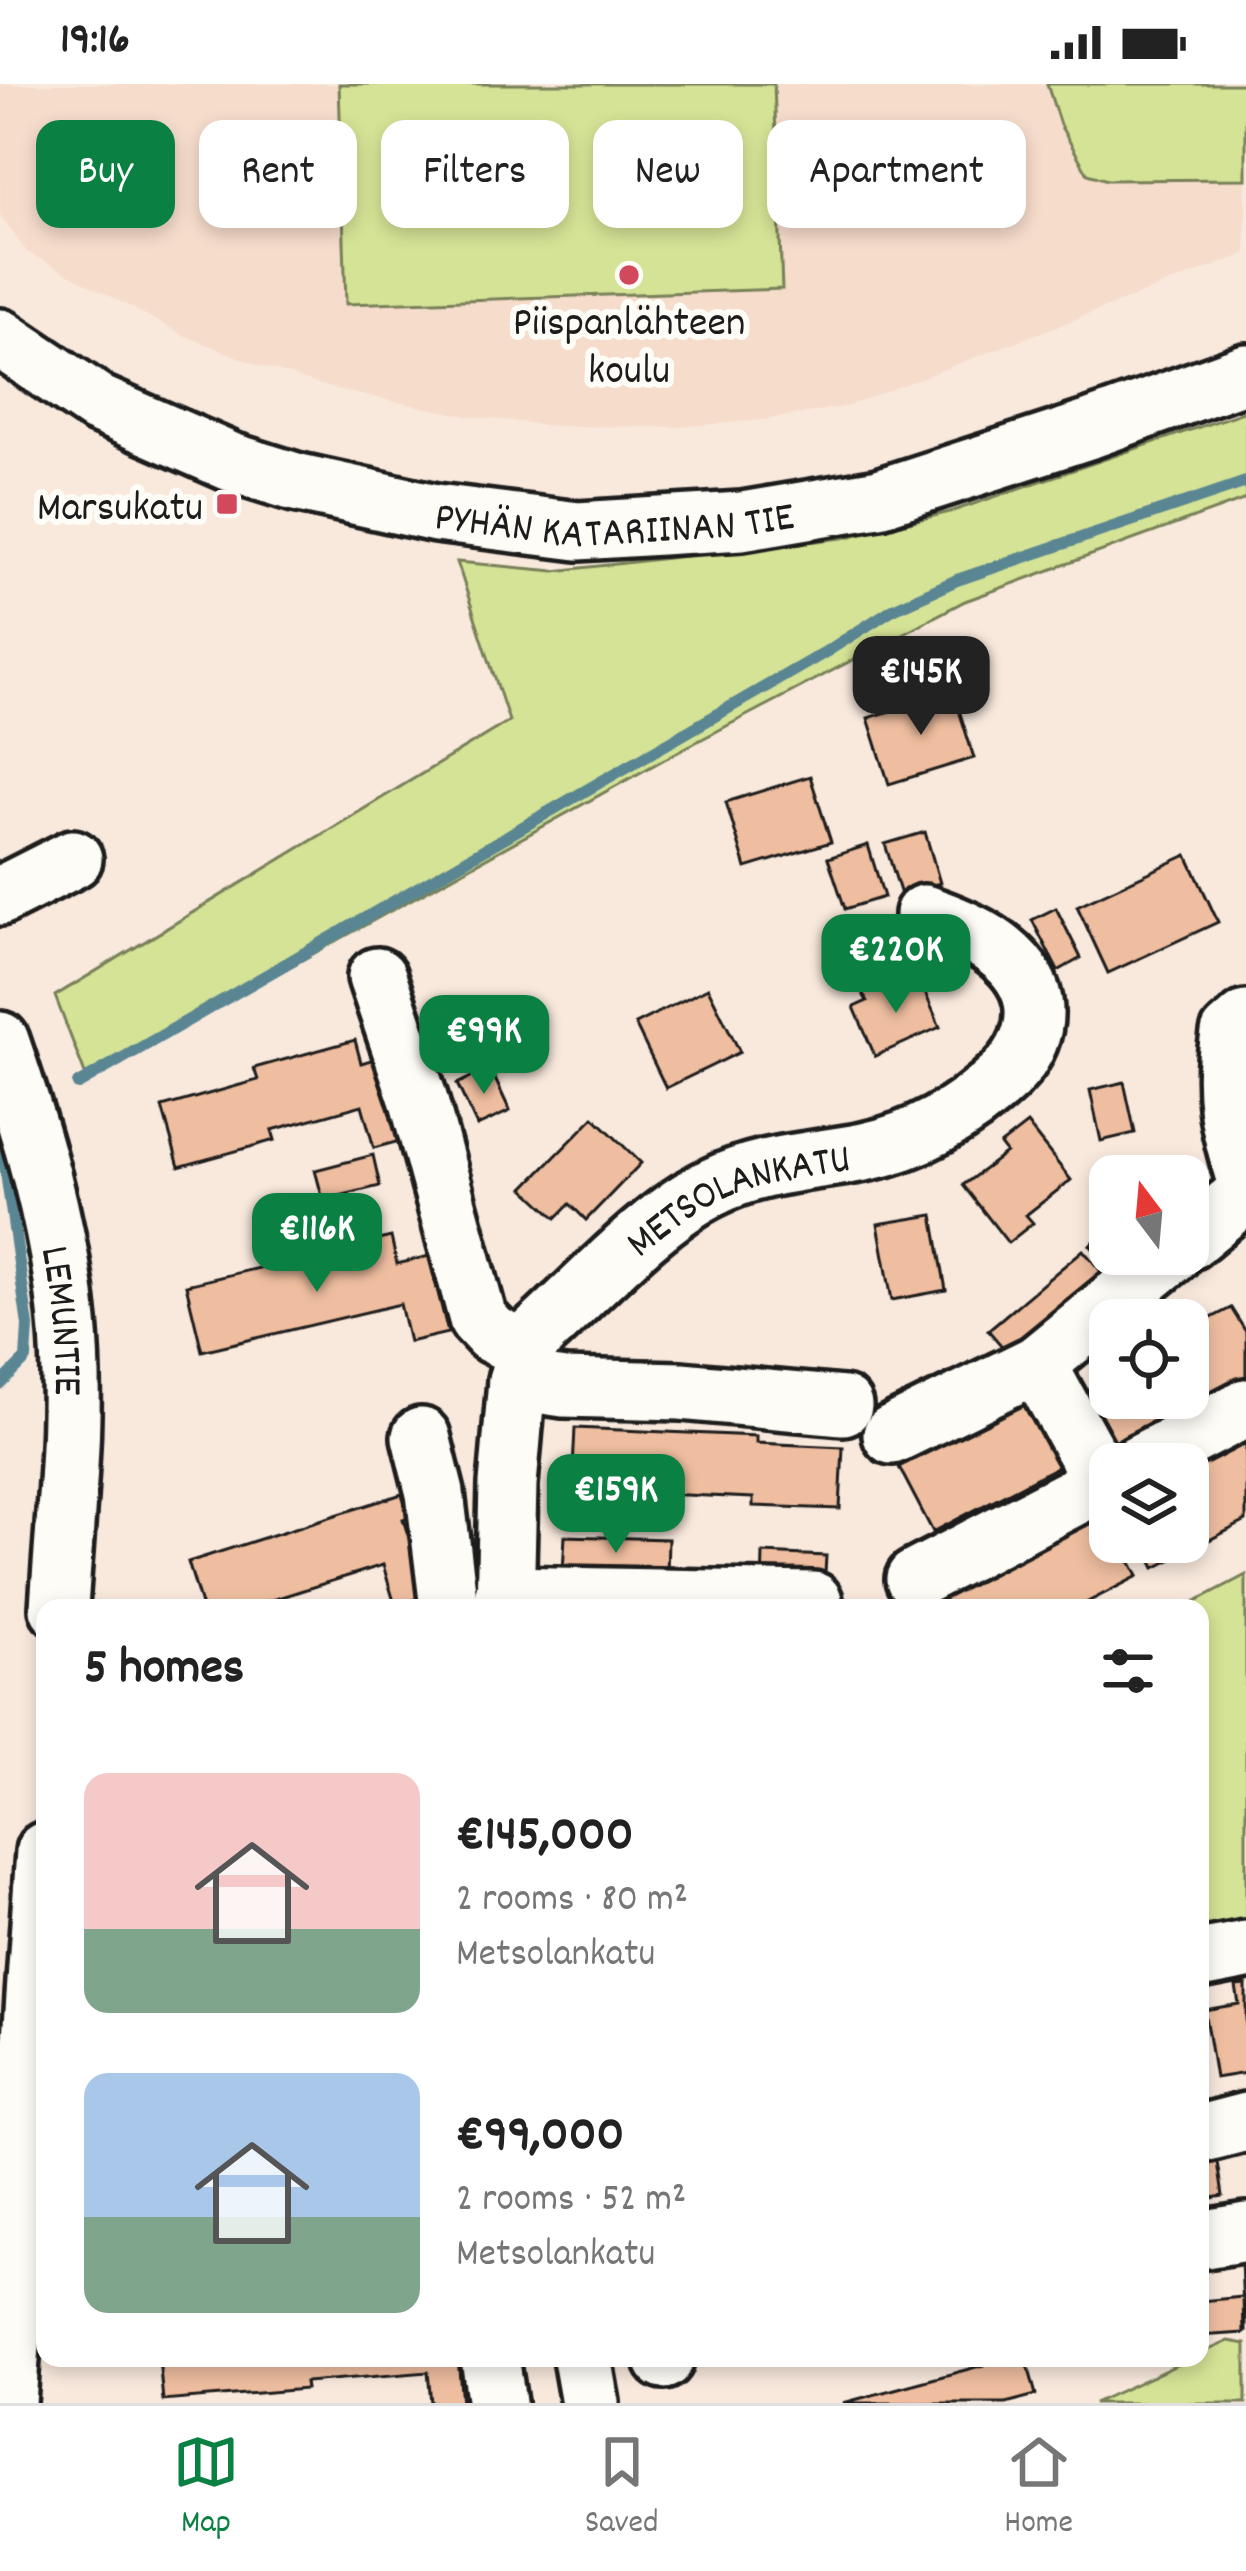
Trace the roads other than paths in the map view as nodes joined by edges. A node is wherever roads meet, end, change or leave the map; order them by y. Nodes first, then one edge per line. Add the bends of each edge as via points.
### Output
1 (2, 344) edge
2 (1246, 373) edge
3 (73, 859) dead end
4 (0, 896) edge
5 (924, 914) dead end
6 (377, 977) dead end
7 (1246, 1020) edge
8 (0, 1041) edge
9 (1246, 1181) edge
10 (1246, 1193) edge
11 (1209, 1223) edge
12 (1146, 1275) edge
13 (1037, 1364) junction
14 (521, 1366) junction
15 (843, 1406) dead end
16 (1246, 1408) edge
17 (892, 1435) dead end
18 (421, 1437) dead end
19 (1094, 1443) edge
20 (1179, 1443) edge
21 (508, 1484) junction
22 (1089, 1489) edge
23 (435, 1493) junction
24 (916, 1579) dead end
25 (60, 1599) edge
26 (448, 1599) edge
27 (505, 1599) edge
28 (1246, 1951) edge
29 (1209, 1957) edge
30 (36, 2072) edge
31 (1246, 2122) edge
32 (1209, 2132) edge
33 (1246, 2232) edge
34 (1209, 2238) edge
35 (491, 2367) edge
36 (584, 2367) edge
37 (7, 2403) edge
38 (497, 2403) edge
39 (590, 2403) edge

1 - 2 street, PYHÄN KATARIINAN TIE via 98,404 231,462 436,513 578,531 742,521 879,498
3 - 4 street
5 - 14 street, METSOLANKATU via 987,941 1018,968 1033,1000 1033,1034 1013,1067 950,1121 907,1141 744,1173 707,1190 538,1333
6 - 14 street via 478,1319
7 - 9 street via 1230,1034 1223,1076
8 - 25 street, LEMUNTIE via 57,1238 68,1322
10 - 11 street
12 - 13 street
13 - 17 street
13 - 19 street
14 - 15 street via 565,1388
14 - 21 street
16 - 20 street
18 - 23 street
21 - 23 street
21 - 27 street
22 - 24 street
23 - 26 street
28 - 29 street
30 - 37 street
31 - 32 street
33 - 34 street
35 - 38 street
36 - 39 street

